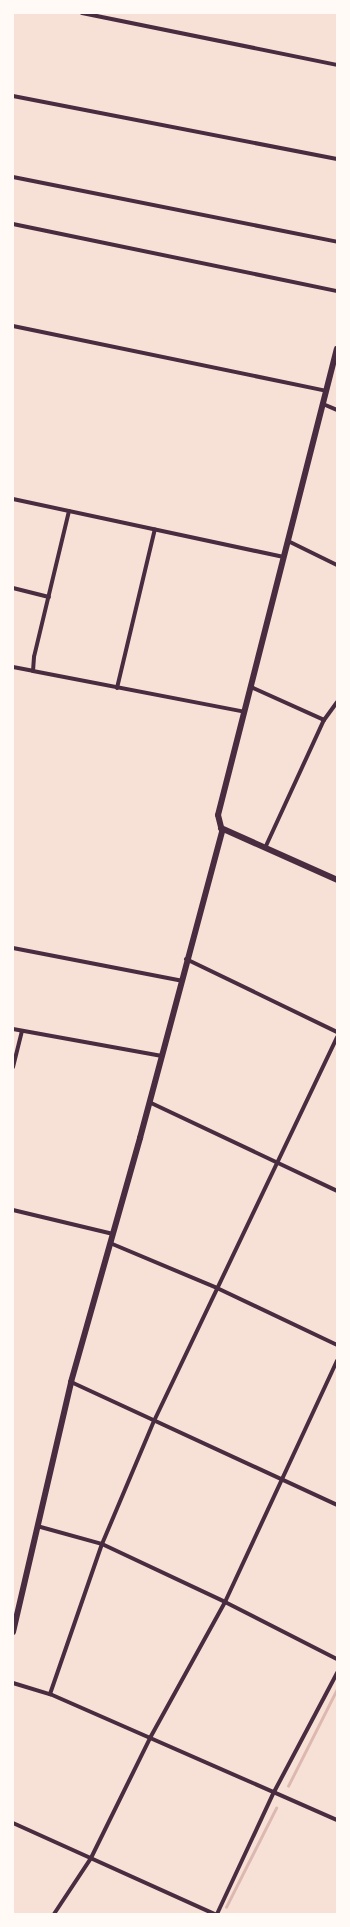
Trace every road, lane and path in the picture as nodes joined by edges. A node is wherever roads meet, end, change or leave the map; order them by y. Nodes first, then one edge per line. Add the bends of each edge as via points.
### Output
1 (82, 13) edge
2 (337, 65) edge
3 (13, 96) edge
4 (337, 159) edge
5 (13, 177) edge
6 (13, 224) edge
7 (337, 242) edge
8 (337, 290) edge
9 (13, 326) edge
10 (337, 349) edge
11 (326, 391) junction
12 (323, 404) junction
13 (337, 410) edge
14 (13, 499) edge
15 (69, 511) junction
16 (155, 529) junction
17 (288, 541) junction
18 (284, 557) junction
19 (337, 565) edge
20 (13, 588) edge
21 (49, 596) junction
22 (13, 667) edge
23 (33, 671) junction
24 (251, 687) junction
25 (117, 688) junction
26 (337, 702) edge
27 (245, 712) junction
28 (324, 720) junction
29 (221, 828) junction
30 (266, 848) junction
31 (337, 880) edge
32 (13, 948) edge
33 (186, 959) junction
34 (182, 981) junction
35 (13, 1029) edge
36 (22, 1031) junction
37 (337, 1032) edge
38 (337, 1036) edge
39 (162, 1056) junction
40 (13, 1067) edge
41 (149, 1102) junction
42 (277, 1163) junction
43 (337, 1191) edge
44 (13, 1210) edge
45 (113, 1234) junction
46 (110, 1243) junction
47 (217, 1288) junction
48 (337, 1345) edge
49 (337, 1361) edge
50 (71, 1382) junction
51 (154, 1421) junction
52 (281, 1478) junction
53 (337, 1505) edge
54 (37, 1526) junction
55 (102, 1544) junction
56 (225, 1602) junction
57 (13, 1632) edge
58 (337, 1659) edge
59 (337, 1673) edge
60 (13, 1683) edge
61 (50, 1694) junction
62 (150, 1738) junction
63 (274, 1792) junction
64 (337, 1820) edge
65 (13, 1823) edge
66 (91, 1858) junction
67 (54, 1914) edge
68 (216, 1914) edge

1 - 2 street
3 - 4 street
5 - 7 street
6 - 8 street
9 - 11 street
10 - 11 street
11 - 12 street
12 - 13 street
12 - 17 street
14 - 15 street
15 - 16 street
15 - 21 street
16 - 18 street
16 - 25 street
17 - 18 street
17 - 19 street
18 - 24 street
20 - 21 street
21 - 23 street
22 - 23 street
23 - 25 street
24 - 27 street
24 - 28 street
25 - 27 street
26 - 28 street
27 - 29 street via 218,816
28 - 30 street
29 - 30 street
29 - 33 street
30 - 31 street
32 - 34 street
33 - 34 street
33 - 37 street
34 - 39 street
35 - 36 street
36 - 39 street
36 - 40 street
38 - 42 street
39 - 41 street
41 - 42 street
41 - 45 street
42 - 43 street
42 - 47 street
44 - 45 street
45 - 46 street
46 - 47 street
46 - 50 street
47 - 48 street
47 - 51 street
49 - 52 street
50 - 51 street
50 - 54 street
51 - 52 street
51 - 55 street
52 - 53 street
52 - 56 street
54 - 55 street
54 - 57 street
55 - 56 street
55 - 61 street
56 - 58 street
56 - 62 street
59 - 63 street
60 - 61 street
61 - 62 street
62 - 63 street
62 - 66 street
63 - 64 street
63 - 68 street
65 - 66 street
66 - 67 street
66 - 68 street

